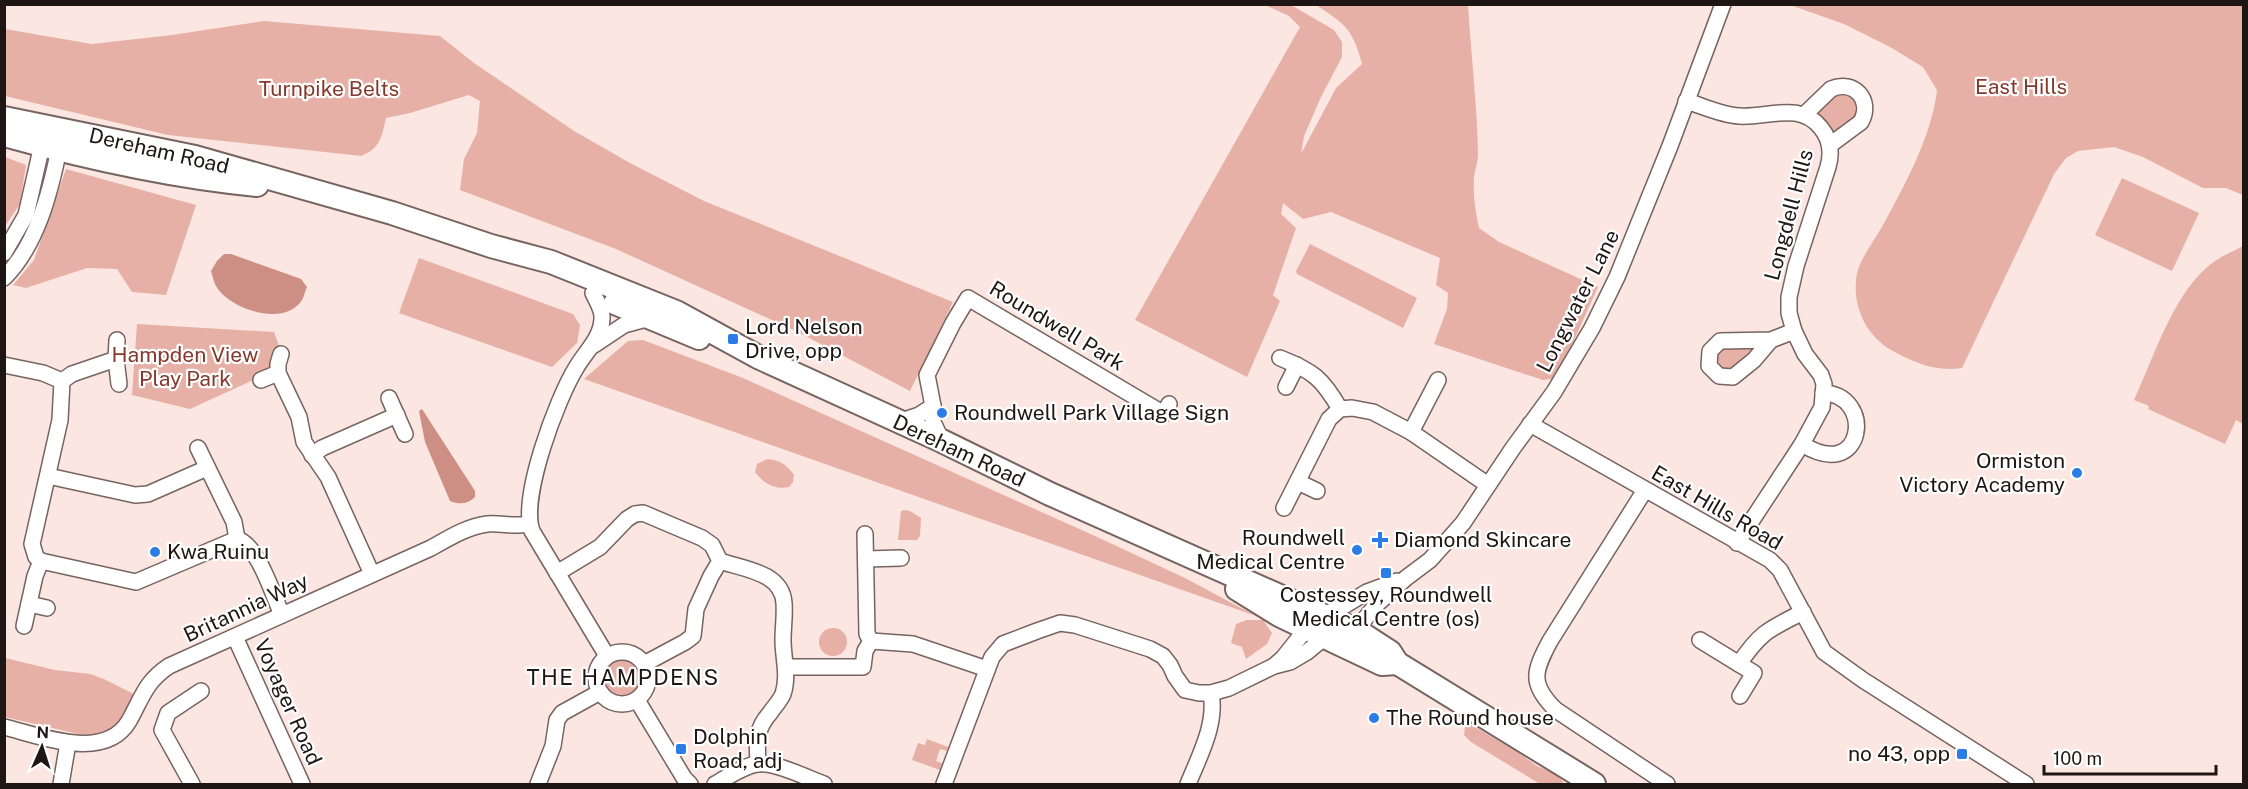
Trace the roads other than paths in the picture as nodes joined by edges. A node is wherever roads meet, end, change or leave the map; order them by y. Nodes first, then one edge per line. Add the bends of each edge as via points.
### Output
1 (1724, 4) edge
2 (1686, 101) junction
3 (1804, 115) junction
4 (4, 118) edge
5 (4, 135) edge
6 (52, 141) junction
7 (1830, 145) junction
8 (491, 246) junction
9 (4, 253) edge
10 (4, 278) edge
11 (593, 293) junction
12 (650, 318) junction
13 (1794, 331) junction
14 (117, 340) dead end
15 (1771, 340) dead end
16 (591, 347) junction
17 (281, 354) dead end
18 (760, 358) junction
19 (1280, 358) dead end
20 (116, 359) junction
21 (4, 365) edge
22 (1297, 365) junction
23 (278, 373) junction
24 (261, 380) dead end
25 (1438, 380) dead end
26 (62, 381) junction
27 (119, 384) dead end
28 (1286, 387) dead end
29 (1823, 393) junction
30 (389, 398) dead end
31 (933, 406) junction
32 (1340, 408) junction
33 (397, 415) junction
34 (1163, 415) dead end
35 (898, 422) junction
36 (1530, 424) junction
37 (1411, 432) junction
38 (405, 434) dead end
39 (942, 441) junction
40 (1802, 444) junction
41 (198, 447) dead end
42 (312, 455) junction
43 (207, 468) junction
44 (48, 476) junction
45 (1298, 482) junction
46 (1488, 485) junction
47 (1645, 490) junction
48 (1317, 491) dead end
49 (1284, 508) dead end
50 (529, 524) junction
51 (865, 534) dead end
52 (237, 539) junction
53 (1737, 543) junction
54 (901, 558) dead end
55 (866, 559) junction
56 (41, 561) junction
57 (720, 561) junction
58 (557, 573) junction
59 (372, 574) junction
60 (1406, 578) junction
61 (29, 604) junction
62 (47, 608) dead end
63 (1803, 612) junction
64 (282, 615) junction
65 (24, 626) dead end
66 (1318, 627) junction
67 (1356, 630) junction
68 (235, 637) junction
69 (1700, 640) dead end
70 (871, 641) junction
71 (607, 656) junction
72 (1397, 663) junction
73 (644, 664) junction
74 (1740, 664) junction
75 (786, 667) junction
76 (987, 669) junction
77 (201, 691) dead end
78 (600, 692) junction
79 (1210, 693) junction
80 (1740, 696) dead end
81 (637, 700) junction
82 (4, 727) edge
83 (68, 743) junction
84 (758, 764) junction
85 (61, 784) edge
86 (192, 784) edge
87 (302, 784) edge
88 (538, 784) edge
89 (690, 784) edge
90 (715, 784) edge
91 (824, 784) edge
92 (944, 784) edge
93 (1188, 784) edge
94 (1594, 784) edge
95 (1667, 784) edge
96 (2026, 784) edge

1 - 2 street, Longwater Lane
2 - 3 street via 1737,116 1787,112
2 - 36 street, Longwater Lane via 1609,294 1554,392
3 - 7 street, Longdell Hills via 1819,125
3 - 7 street, Longdell Hills via 1831,89 1849,86 1859,93 1865,103 1862,122
4 - 6 highway, Dereham Road
5 - 6 highway, Dereham Road
6 - 8 highway, Dereham Road via 190,178 312,191
6 - 9 street via 20,228
6 - 10 street via 47,198 34,233 15,267
7 - 13 street, Longdell Hills via 1831,158 1790,290 1789,313
8 - 11 highway, Dereham Road
8 - 18 highway, Dereham Road via 551,262 653,302 694,320
11 - 12 highway, Dereham Road
11 - 16 street via 602,318
12 - 16 street via 624,325
12 - 18 highway, Dereham Road
13 - 15 street
13 - 29 street, Longdell Hills via 1821,375
14 - 20 street
16 - 50 street via 560,401 544,446 531,490
17 - 23 street
18 - 35 highway, Dereham Road
19 - 22 street
20 - 26 street
20 - 27 street
21 - 26 street
22 - 28 street
22 - 32 street via 1320,379
23 - 24 street
23 - 42 street
25 - 37 street
26 - 44 street via 60,420
29 - 40 street via 1822,407
29 - 40 street via 1841,399 1855,414 1857,431 1853,441 1846,450 1833,455 1813,452
30 - 33 street
31 - 34 street, Roundwell Park via 927,375 968,298
31 - 35 street
31 - 39 street, Roundwell Park via 933,422
32 - 37 street via 1372,412
32 - 45 street via 1329,419
33 - 38 street
33 - 42 street
35 - 39 highway, Dereham Road
36 - 46 street, Longwater Lane
36 - 47 street, East Hills Road
37 - 46 street
39 - 66 highway, Dereham Road via 1159,542
40 - 53 street
41 - 43 street
42 - 59 street via 328,477
43 - 44 street via 148,494 135,495
43 - 52 street via 234,522
44 - 56 street via 32,544
45 - 48 street
45 - 49 street
46 - 60 street, Longwater Lane via 1457,530 1430,560
47 - 53 street, East Hills Road
47 - 95 street via 1550,641 1536,666 1536,684 1556,710
50 - 58 street
50 - 59 street, Britannia Way via 467,528
51 - 55 street
52 - 56 street via 136,582
52 - 64 street via 254,552
53 - 63 street, East Hills Road via 1770,560 1780,570
54 - 55 street
55 - 70 street via 867,634
56 - 61 street
57 - 58 street via 712,545 643,513 627,519 600,547
57 - 73 street via 696,609 693,636
57 - 75 street via 765,575 781,591
58 - 71 street
59 - 64 street, Britannia Way
60 - 66 street, Longwater Lane via 1367,592
60 - 67 street, Longwater Lane via 1370,610
61 - 62 street
61 - 65 street
63 - 74 street via 1766,631
63 - 96 street, East Hills Road via 1824,652
64 - 68 street, Britannia Way
66 - 67 highway, Dereham Road
66 - 72 highway, Dereham Road via 1382,664
66 - 79 street, Longwater Lane via 1307,652
67 - 72 highway, Dereham Road via 1379,642
68 - 83 street, Britannia Way via 156,675 128,722 111,739 94,744
68 - 87 street, Voyager Road
69 - 74 street
70 - 75 street via 863,667
70 - 76 street via 913,644
71 - 73 street via 634,654
71 - 78 street via 598,666 596,680
72 - 94 highway, Dereham Road
73 - 81 street via 646,690
74 - 80 street via 1754,673
75 - 84 street via 782,697 758,730
76 - 79 street via 1003,644 1060,623 1150,649 1170,664 1185,690
76 - 92 street
77 - 86 street via 168,713 162,730
78 - 81 street via 610,702 624,705
78 - 88 street via 557,720 553,746
79 - 93 street via 1211,719
81 - 89 street
82 - 83 street, Britannia Way
83 - 85 street
84 - 90 street
84 - 91 street

